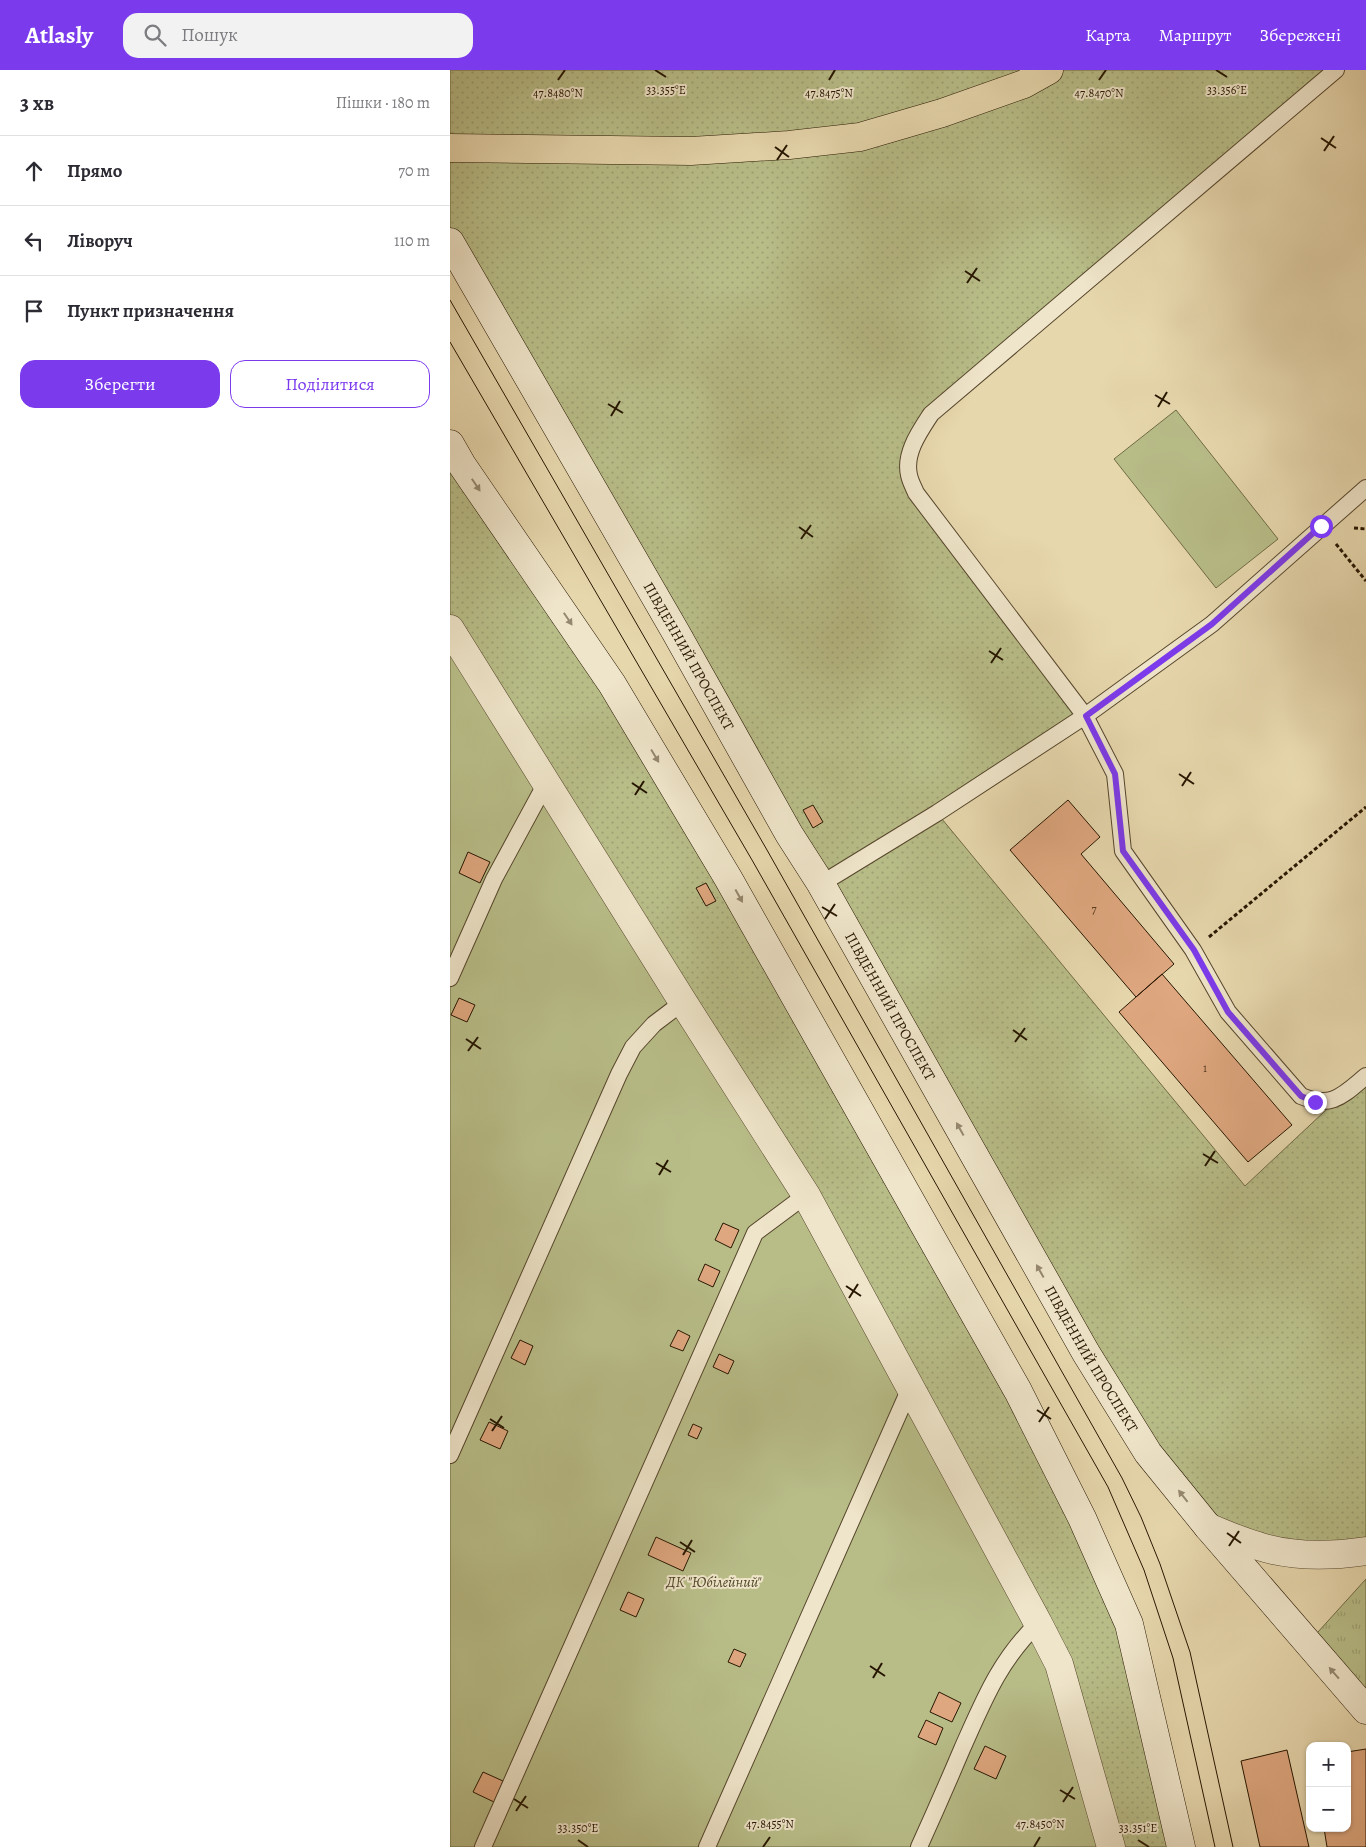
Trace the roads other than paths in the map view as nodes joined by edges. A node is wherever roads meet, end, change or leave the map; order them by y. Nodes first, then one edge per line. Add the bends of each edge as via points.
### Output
1 (1049, 70) edge
2 (1336, 70) edge
3 (450, 148) edge
4 (450, 242) edge
5 (450, 444) edge
6 (1366, 488) edge
7 (450, 629) edge
8 (1086, 716) junction
9 (546, 783) junction
10 (821, 884) junction
11 (450, 978) edge
12 (683, 1002) junction
13 (1366, 1076) edge
14 (806, 1195) junction
15 (910, 1388) junction
16 (450, 1455) edge
17 (1208, 1528) junction
18 (1366, 1551) edge
19 (1038, 1623) junction
20 (1366, 1710) edge
21 (483, 1847) edge
22 (706, 1847) edge
23 (919, 1847) edge
24 (1111, 1847) edge
25 (1181, 1847) edge

1 - 3 main road via 1024,84 988,97 860,137 789,146 691,151
2 - 8 lane via 931,414 913,446 908,475 916,493
4 - 10 main road, ПІВДЕННИЙ ПРОСПЕКТ via 789,834
5 -> 25 main road via 612,684 713,852 1018,1390 1082,1518 1129,1624
6 - 8 lane via 1212,624
7 - 9 main road
8 - 10 lane
8 - 13 lane via 1115,774 1123,851 1194,950 1228,1012 1301,1096 1315,1102 1330,1101
9 - 11 lane via 494,878
9 - 12 main road
17 -> 10 main road, ПІВДЕННИЙ ПРОСПЕКТ via 1148,1453 1086,1353
12 - 14 main road
12 - 16 lane via 654,1024 632,1047
14 - 15 main road
14 - 21 lane via 755,1234
15 - 19 main road
15 - 22 lane
17 - 18 main road via 1260,1547 1304,1554 1340,1555
20 -> 17 main road, ПІВДЕННИЙ ПРОСПЕКТ
19 - 23 lane via 1002,1665 984,1698
19 - 24 main road via 1058,1664

